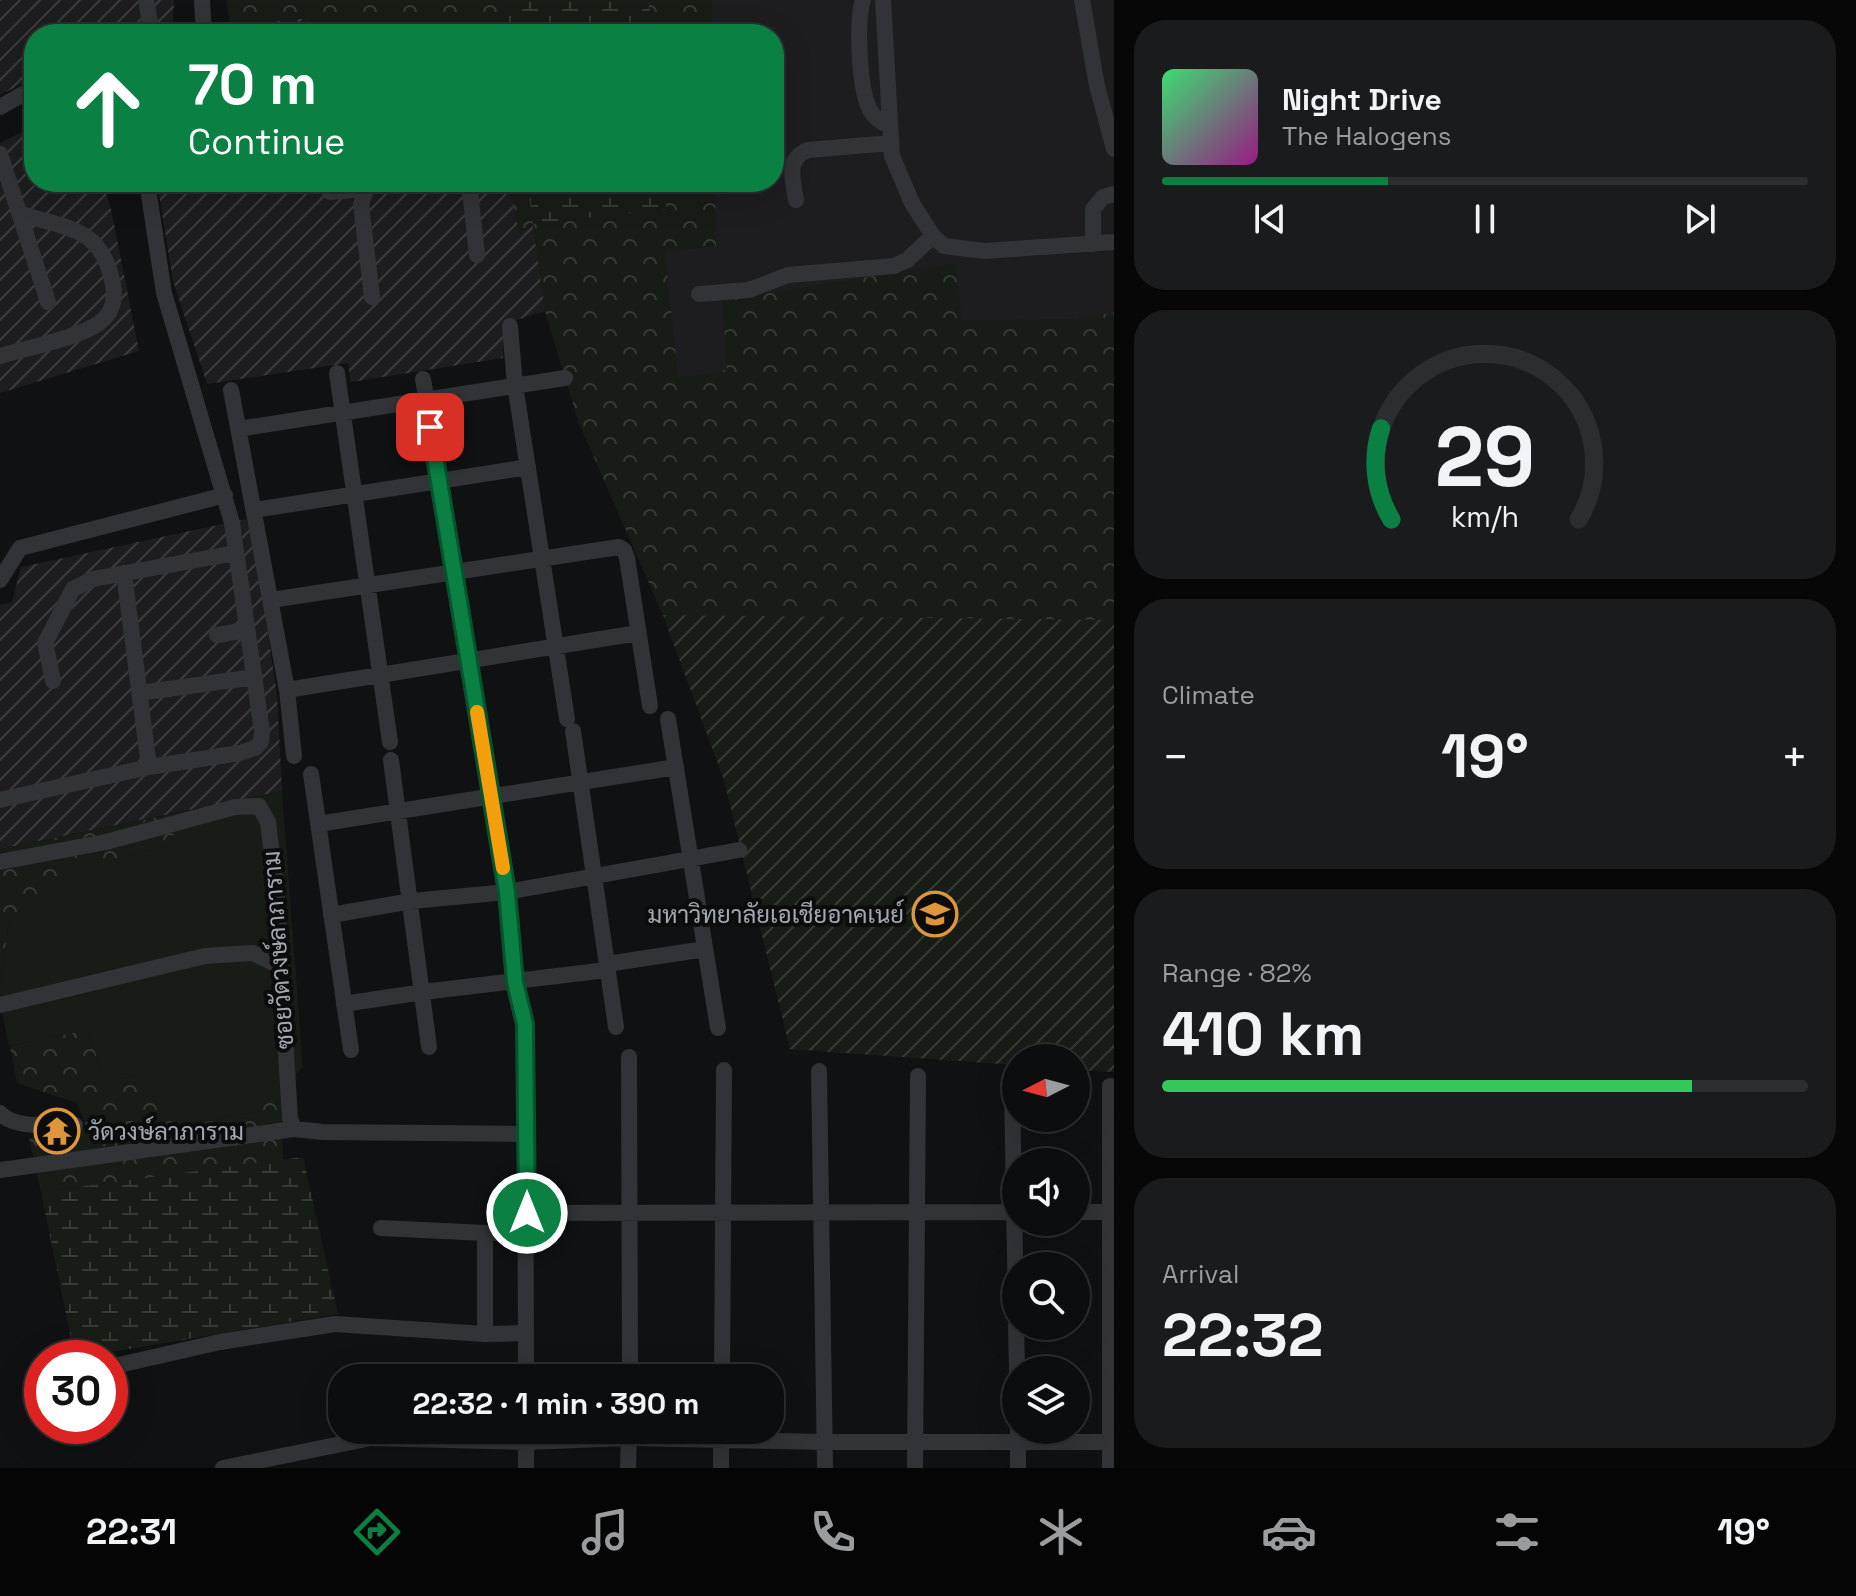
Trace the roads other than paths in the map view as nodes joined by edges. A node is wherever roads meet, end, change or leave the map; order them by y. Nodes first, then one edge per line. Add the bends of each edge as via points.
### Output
1 (146, 0) edge
2 (202, 0) edge
3 (863, 0) edge
4 (883, 0) edge
5 (1082, 0) edge
6 (150, 24) edge
7 (203, 24) edge
8 (24, 94) edge
9 (0, 107) edge
10 (890, 135) junction
11 (1114, 149) edge
12 (0, 154) edge
13 (4, 183) edge
14 (149, 192) edge
15 (365, 192) edge
16 (470, 192) edge
17 (1114, 194) edge
18 (796, 200) dead end
19 (19, 213) junction
20 (933, 236) junction
21 (1114, 242) edge
22 (1093, 244) junction
23 (477, 255) dead end
24 (699, 294) dead end
25 (372, 297) dead end
26 (48, 302) dead end
27 (510, 326) dead end
28 (0, 356) edge
29 (337, 373) dead end
30 (565, 378) dead end
31 (423, 379) dead end
32 (515, 385) junction
33 (231, 390) dead end
34 (426, 401) junction
35 (343, 413) junction
36 (238, 429) junction
37 (528, 467) junction
38 (439, 480) junction
39 (225, 495) junction
40 (354, 495) junction
41 (254, 510) junction
42 (235, 553) junction
43 (543, 558) junction
44 (453, 570) junction
45 (124, 573) junction
46 (0, 580) edge
47 (367, 585) junction
48 (271, 600) junction
49 (247, 630) junction
50 (638, 633) junction
51 (217, 635) dead end
52 (556, 646) junction
53 (468, 662) junction
54 (380, 675) junction
55 (255, 677) junction
56 (53, 681) dead end
57 (287, 690) junction
58 (139, 693) junction
59 (650, 706) dead end
60 (668, 719) dead end
61 (390, 742) dead end
62 (294, 756) dead end
63 (391, 760) dead end
64 (149, 767) junction
65 (676, 767) junction
66 (311, 774) dead end
67 (581, 783) junction
68 (491, 798) junction
69 (0, 800) edge
70 (399, 811) junction
71 (318, 824) junction
72 (739, 850) dead end
73 (692, 859) junction
74 (0, 862) edge
75 (594, 874) junction
76 (507, 892) junction
77 (412, 901) junction
78 (331, 915) junction
79 (705, 949) junction
80 (280, 966) junction
81 (607, 967) junction
82 (515, 982) junction
83 (423, 992) junction
84 (344, 1004) junction
85 (0, 1005) edge
86 (616, 1027) dead end
87 (718, 1028) dead end
88 (429, 1047) dead end
89 (351, 1050) dead end
90 (629, 1057) dead end
91 (724, 1070) dead end
92 (819, 1071) dead end
93 (918, 1076) dead end
94 (1110, 1086) dead end
95 (0, 1113) edge
96 (75, 1125) dead end
97 (294, 1129) junction
98 (527, 1134) junction
99 (0, 1170) edge
100 (917, 1212) junction
101 (1002, 1212) edge
102 (1090, 1212) edge
103 (1112, 1212) edge
104 (527, 1213) junction
105 (630, 1213) junction
106 (723, 1213) junction
107 (822, 1213) junction
108 (381, 1228) dead end
109 (527, 1232) junction
110 (485, 1233) junction
111 (526, 1333) junction
112 (485, 1334) junction
113 (128, 1363) edge
114 (526, 1364) edge
115 (630, 1364) edge
116 (722, 1364) edge
117 (1002, 1437) edge
118 (784, 1439) edge
119 (1090, 1441) edge
120 (826, 1442) junction
121 (915, 1442) junction
122 (1112, 1442) edge
123 (341, 1444) edge
124 (526, 1444) edge
125 (628, 1444) edge
126 (721, 1444) edge
127 (1018, 1444) edge
128 (223, 1468) edge
129 (526, 1468) edge
130 (628, 1468) edge
131 (721, 1468) edge
132 (825, 1468) edge
133 (915, 1468) edge
134 (1018, 1468) edge
135 (1110, 1468) edge

1 - 6 street
2 - 7 street
3 - 10 street via 864,93
4 - 10 street
5 - 11 street
8 - 9 street
10 - 18 street via 799,153 792,167
10 - 20 street via 900,177
12 - 13 street
13 - 19 street
14 - 39 street via 164,293
15 - 25 street via 361,204
16 - 23 street
17 - 22 street via 1093,209
19 - 26 street
19 - 28 street via 88,236 100,246 108,260 114,305 91,328
20 - 22 street via 944,246 984,251
20 - 24 street via 894,266 788,275 749,290
21 - 22 street
27 - 32 street
29 - 35 street
30 - 32 street
31 - 34 street
32 - 34 street
32 - 37 street
33 - 36 street
34 - 35 street
34 - 38 street
35 - 36 street
35 - 40 street
36 - 41 street
37 - 38 street
37 - 43 street
38 - 40 street
38 - 44 street
39 - 42 street
39 - 46 street via 20,548
40 - 41 street
40 - 47 street
41 - 48 street
42 - 45 street
42 - 49 street
43 - 44 street
43 - 50 street via 624,550
43 - 52 street
44 - 47 street
44 - 53 street
45 - 56 street via 73,589 45,643
45 - 58 street
47 - 48 street
47 - 54 street
48 - 57 street
49 - 51 street
49 - 55 street
50 - 52 street
50 - 59 street
52 - 53 street
52 - 67 street
53 - 54 street
53 - 68 street
54 - 57 street
54 - 61 street
55 - 58 street
55 - 64 street via 262,731 255,748
57 - 62 street
58 - 64 street
60 - 65 street
63 - 70 street
64 - 69 street
65 - 67 street
65 - 73 street
66 - 71 street
67 - 68 street
67 - 75 street
68 - 70 street
68 - 76 street
70 - 71 street
70 - 77 street
71 - 78 street
72 - 73 street
73 - 75 street
73 - 79 street
74 - 80 street, ซอยวัดวงษ์ลาภาราม via 106,842 235,807 259,806 268,822
75 - 76 street
75 - 81 street
76 - 77 street
76 - 82 street
77 - 78 street
77 - 83 street
78 - 84 street
79 - 81 street
79 - 87 street
80 - 85 street via 253,953 205,956
80 - 97 street, ซอยวัดวงษ์ลาภาราม
81 - 82 street
81 - 86 street
82 - 83 street
82 - 98 street via 525,1024
83 - 84 street
83 - 88 street
84 - 89 street
90 - 105 street
91 - 106 street
92 - 107 street
93 - 100 street
94 - 103 street
95 - 96 street via 18,1122
97 - 98 street
97 - 99 street
98 - 104 street
100 - 101 street
100 - 107 street
100 - 121 street
102 - 103 street
103 - 122 street
104 - 105 street
104 - 109 street
105 - 106 street
105 - 115 street
106 - 107 street
106 - 116 street
107 - 120 street
108 - 110 street
109 - 110 street
109 - 111 street
110 - 112 street
111 - 112 street
111 - 114 street
112 - 113 street via 342,1324 220,1342
117 - 121 street
118 - 120 street
119 - 122 street
120 - 121 street
120 - 132 street
121 - 133 street
122 - 135 street
123 - 128 street
124 - 129 street
125 - 130 street
126 - 131 street
127 - 134 street

